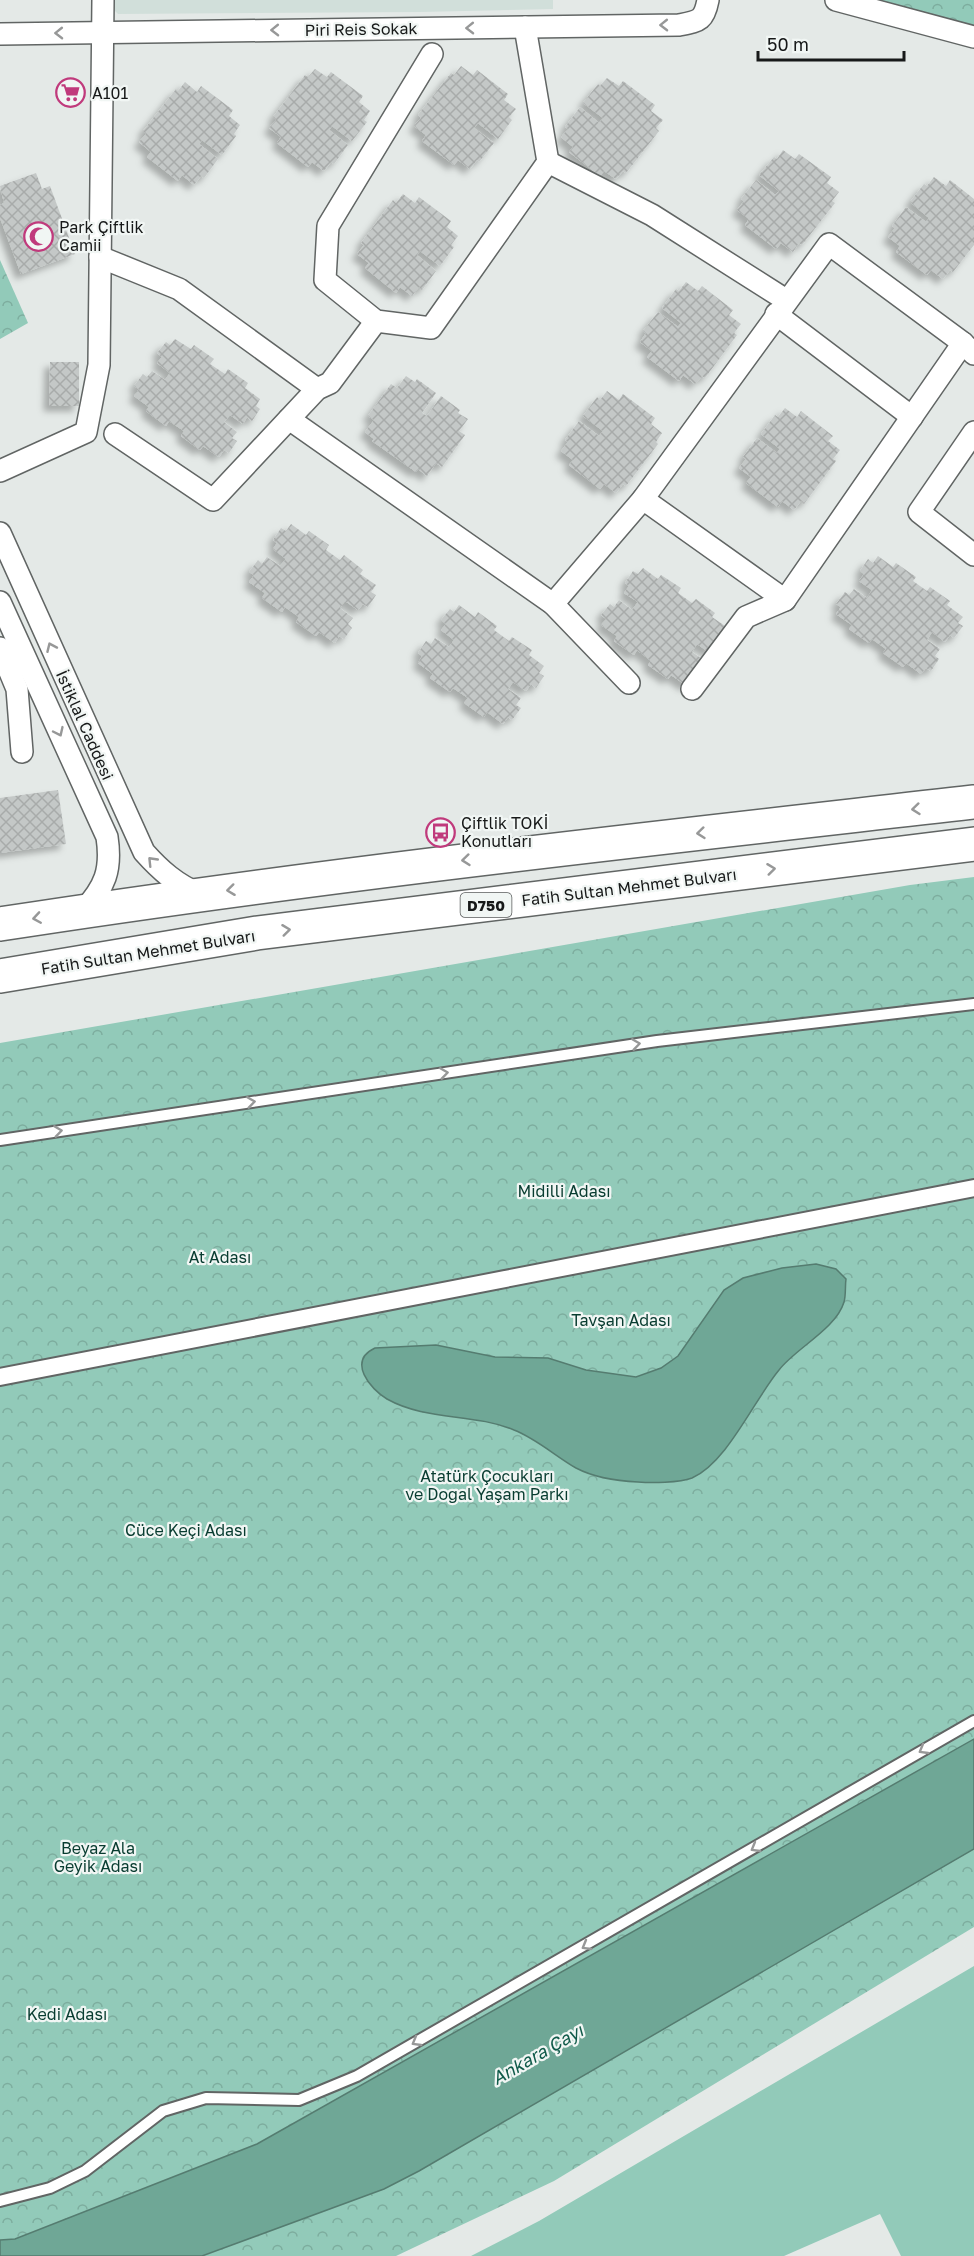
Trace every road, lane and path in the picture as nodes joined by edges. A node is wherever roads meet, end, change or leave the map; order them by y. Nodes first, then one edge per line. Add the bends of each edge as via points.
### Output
1 (103, 0) edge
2 (708, 0) edge
3 (836, 0) edge
4 (525, 27) junction
5 (103, 33) junction
6 (0, 34) edge
7 (974, 37) edge
8 (432, 54) dead end
9 (548, 162) junction
10 (100, 257) junction
11 (781, 307) junction
12 (376, 321) junction
13 (968, 348) edge
14 (317, 389) junction
15 (912, 417) junction
16 (289, 419) junction
17 (974, 432) edge
18 (115, 434) dead end
19 (0, 471) edge
20 (643, 499) junction
21 (0, 533) edge
22 (974, 555) edge
23 (786, 600) junction
24 (0, 603) edge
25 (553, 604) junction
26 (0, 648) edge
27 (629, 683) dead end
28 (692, 689) dead end
29 (22, 752) dead end
30 (974, 802) edge
31 (974, 844) edge
32 (199, 894) junction
33 (83, 911) junction
34 (0, 924) edge
35 (0, 976) edge
36 (974, 1004) edge
37 (0, 1140) edge
38 (974, 1188) edge
39 (0, 1377) edge
40 (974, 1721) edge
41 (0, 2200) edge

1 - 5 street
2 -> 4 street, Piri Reis Sokak via 701,19 679,25
3 - 7 street
4 -> 5 street, Piri Reis Sokak
4 - 9 street
5 -> 6 street, Piri Reis Sokak
5 - 10 street
8 - 12 street via 328,226 325,280
9 - 11 street via 652,215
9 - 12 street via 431,328
10 - 14 street via 178,289
10 - 19 street via 99,365 86,432
11 - 13 street via 828,244
11 - 15 street
11 - 20 street
12 - 14 street via 330,383
13 - 15 street
14 - 16 street
15 - 23 street
16 - 18 street via 213,500
16 - 25 street
17 - 22 street via 919,512
20 - 23 street
20 - 25 street
32 -> 21 street, İstiklal Caddesi via 180,886 144,852
23 - 28 street via 746,617
24 -> 33 street, İstiklal Caddesi via 107,837 107,872 101,889
25 - 27 street
26 - 29 street via 17,689
30 -> 32 highway
35 -> 31 highway, Fatih Sultan Mehmet Bulvarı / D750 via 257,933
32 - 33 highway
33 -> 34 highway
37 -> 36 lane via 657,1041
38 - 39 street
40 -> 41 lane via 357,2076 299,2100 206,2098 164,2111 85,2171 50,2188

